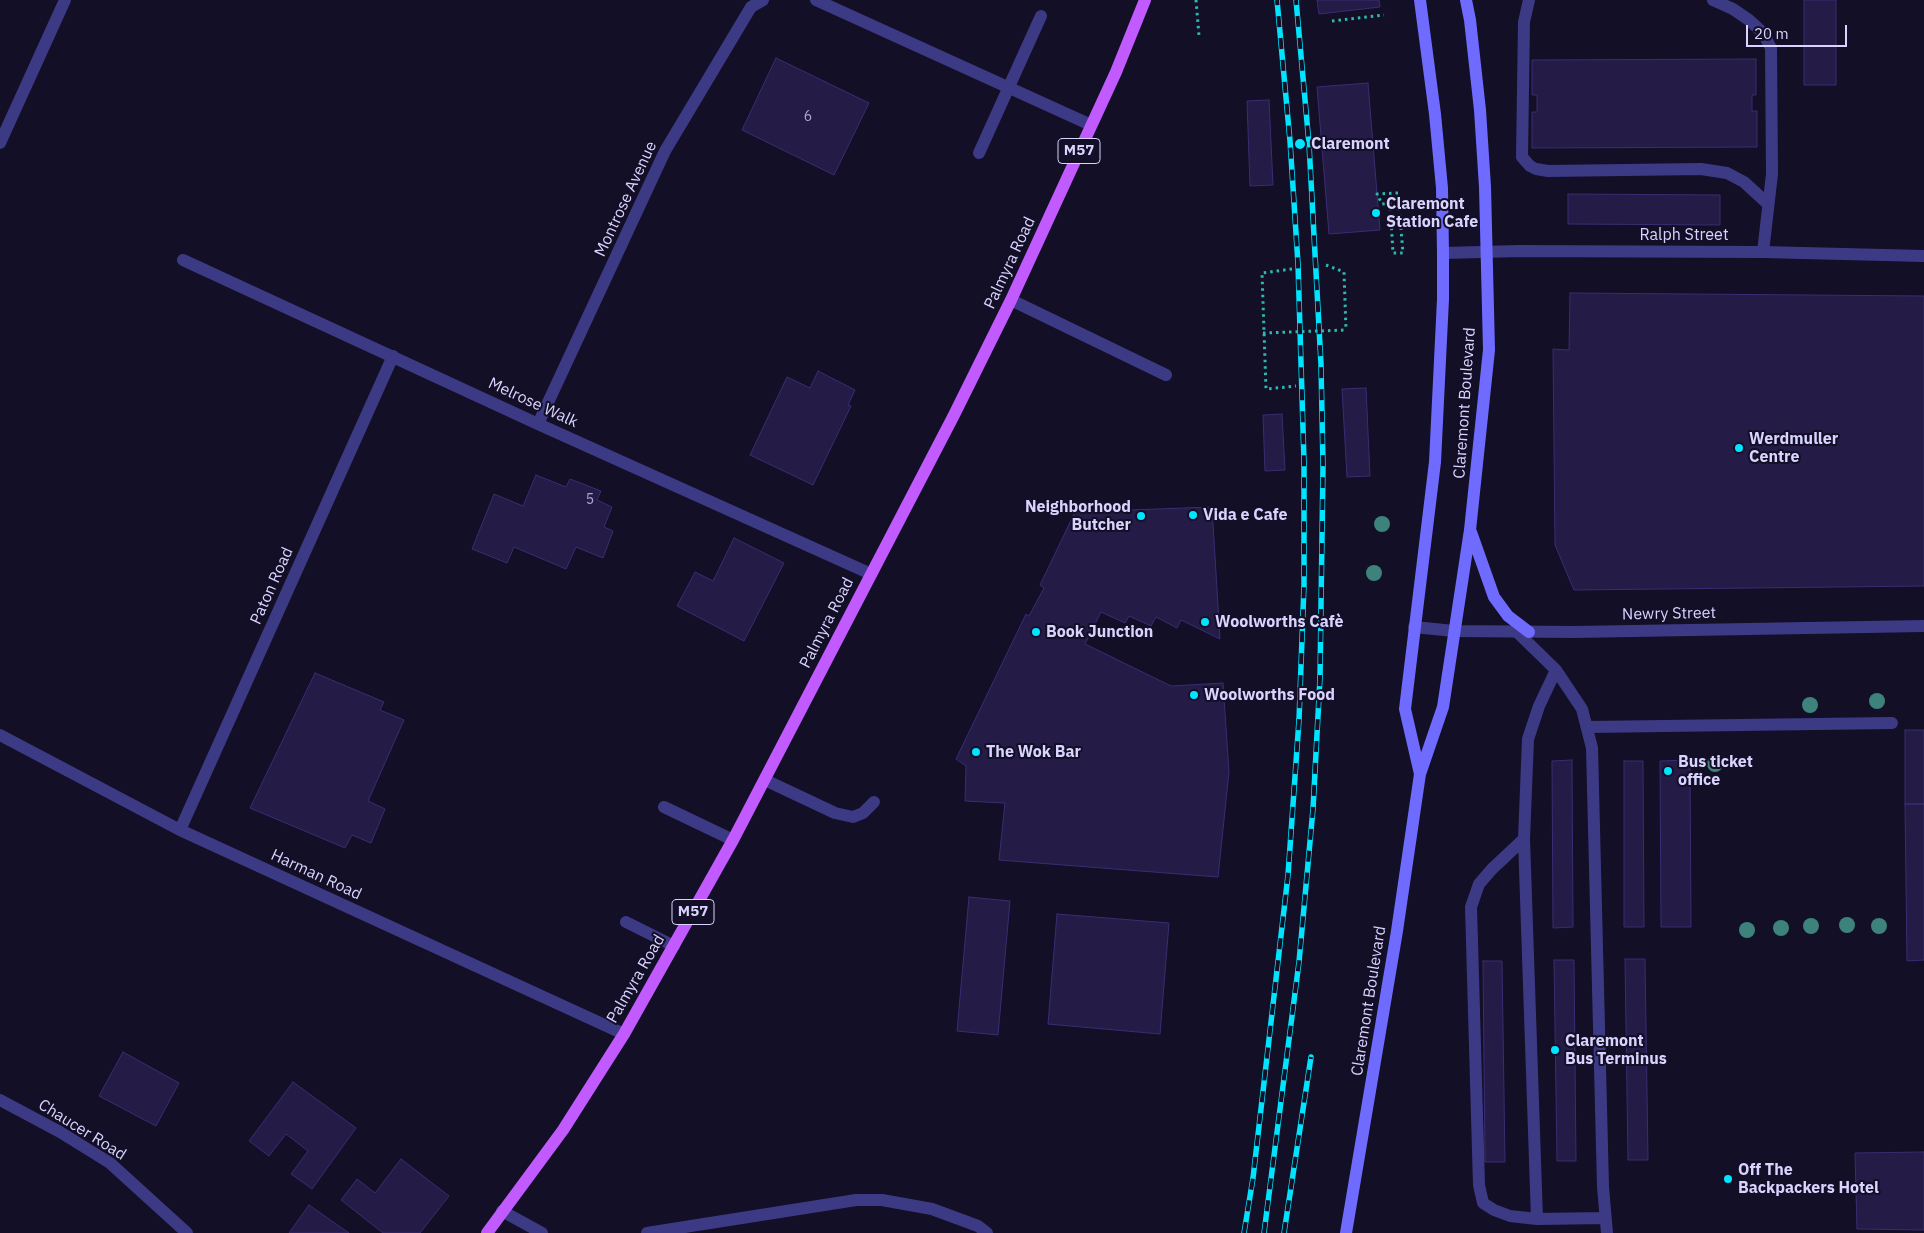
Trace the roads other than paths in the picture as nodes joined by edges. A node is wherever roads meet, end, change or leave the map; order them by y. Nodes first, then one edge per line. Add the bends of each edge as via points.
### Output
1 (65, 0) edge
2 (763, 0) edge
3 (816, 0) edge
4 (1146, 0) edge
5 (1420, 0) edge
6 (1466, 0) edge
7 (1529, 0) edge
8 (1713, 0) edge
9 (1041, 16) dead end
10 (1009, 86) junction
11 (1091, 125) junction
12 (0, 143) edge
13 (979, 152) dead end
14 (1768, 204) junction
15 (1486, 252) junction
16 (1763, 252) junction
17 (1443, 253) junction
18 (1924, 256) edge
19 (183, 260) dead end
20 (1011, 300) junction
21 (393, 356) junction
22 (1166, 375) dead end
23 (538, 424) junction
24 (1470, 530) junction
25 (871, 574) junction
26 (1924, 626) edge
27 (1414, 627) junction
28 (1454, 631) junction
29 (1516, 631) junction
30 (1529, 632) junction
31 (1556, 670) junction
32 (1892, 722) dead end
33 (1588, 727) junction
34 (0, 735) edge
35 (1420, 774) junction
36 (765, 780) junction
37 (874, 802) dead end
38 (664, 807) dead end
39 (180, 830) junction
40 (1524, 839) junction
41 (733, 840) junction
42 (626, 922) dead end
43 (674, 946) junction
44 (624, 1034) junction
45 (0, 1100) edge
46 (502, 1212) junction
47 (1605, 1218) junction
48 (1537, 1219) junction
49 (187, 1233) edge
50 (486, 1233) edge
51 (542, 1233) edge
52 (647, 1233) edge
53 (987, 1233) edge
54 (1346, 1233) edge
55 (1607, 1233) edge

1 - 12 street
2 - 23 street, Montrose Avenue via 751,8 665,151
3 - 10 street
4 - 11 main road, Palmyra Road / M57
5 - 17 street, Claremont Boulevard via 1442,188
6 - 15 street, Claremont Boulevard via 1480,110
7 - 14 street via 1524,22 1522,157 1530,166 1548,171 1701,169 1727,173 1744,182
8 - 14 street via 1749,20 1771,48 1772,174
9 - 10 street
10 - 11 street
10 - 13 street
11 - 20 main road, Palmyra Road / M57
14 - 16 street
15 - 16 street, Ralph Street
15 - 17 street, Ralph Street
15 - 24 street, Claremont Boulevard via 1489,350
16 - 18 street, Ralph Street
17 - 27 street, Claremont Boulevard via 1435,462
19 - 21 street, Melrose Walk
20 - 22 street
20 - 25 main road, Palmyra Road / M57
21 - 23 street, Melrose Walk
21 - 39 street, Paton Road
23 - 25 street, Melrose Walk
24 - 28 street, Claremont Boulevard
24 - 30 street via 1494,597 1508,616
25 - 36 main road, Palmyra Road / M57
26 - 30 street, Newry Street
27 - 28 street, Newry Street
27 - 35 street, Claremont Boulevard via 1405,709
28 - 29 street, Newry Street
28 - 35 street, Claremont Boulevard via 1443,707
29 - 30 street, Newry Street
29 - 31 street
31 - 33 street via 1582,709
31 - 40 street via 1528,739
32 - 33 street
33 - 47 street via 1592,748
34 - 39 street, Harman Road
35 - 54 street, Claremont Boulevard via 1396,941
36 - 37 street via 835,813 853,817 863,813
36 - 41 main road, Palmyra Road / M57
38 - 41 street
39 - 44 street, Harman Road
40 - 48 street
40 - 48 street via 1479,884 1471,907 1479,1185 1483,1203 1494,1210 1510,1216
41 - 43 main road, Palmyra Road / M57
42 - 43 street
43 - 44 main road, Palmyra Road / M57
44 - 46 main road, Palmyra Road / M57 via 563,1130
45 - 49 street, Chaucer Road via 110,1163
46 - 50 main road, Palmyra Road / M57
46 - 51 street
47 - 48 street
47 - 55 street
52 - 53 street via 856,1200 882,1200 932,1208 978,1226

